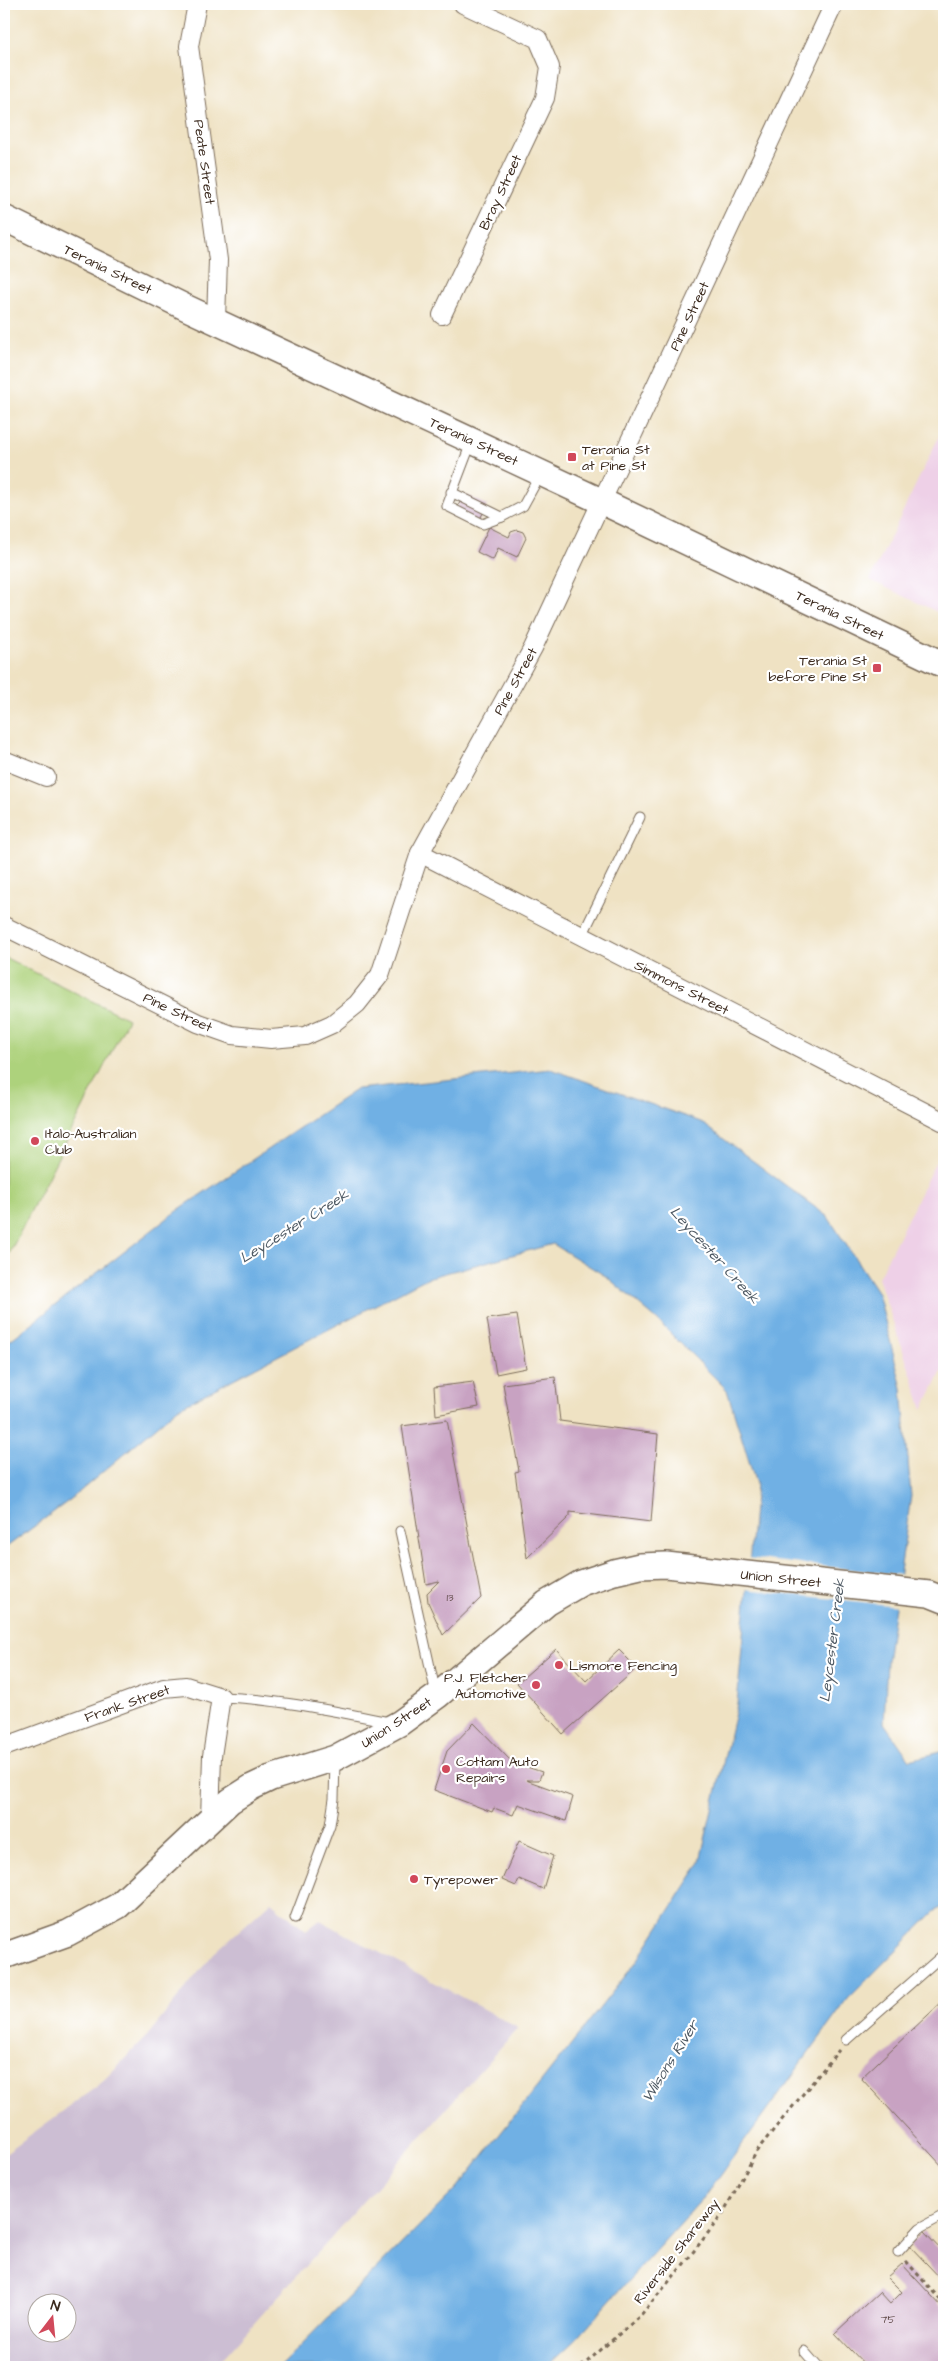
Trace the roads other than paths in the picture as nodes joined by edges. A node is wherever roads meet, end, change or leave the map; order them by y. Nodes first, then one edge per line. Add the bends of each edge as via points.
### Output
1 (197, 4) edge
2 (463, 4) edge
3 (834, 4) edge
4 (4, 218) edge
5 (442, 315) dead end
6 (216, 320) junction
7 (472, 440) junction
8 (540, 473) junction
9 (451, 492) junction
10 (603, 502) junction
11 (502, 517) junction
12 (944, 665) edge
13 (4, 760) edge
14 (46, 777) dead end
15 (640, 818) dead end
16 (420, 853) junction
17 (4, 926) edge
18 (582, 936) junction
19 (944, 1122) edge
20 (400, 1531) dead end
21 (939, 1593) edge
22 (436, 1696) junction
23 (221, 1697) junction
24 (400, 1723) junction
25 (4, 1747) edge
26 (335, 1758) junction
27 (210, 1819) junction
28 (295, 1918) dead end
29 (944, 1954) edge
30 (4, 1956) edge
31 (846, 2040) road end
32 (944, 2215) edge
33 (898, 2252) road end
34 (804, 2351) dead end
35 (818, 2367) edge

1 - 6 street, Peate Street via 189,46 218,260
2 - 5 street, Bray Street via 538,39 550,67 544,98
3 - 10 street, Pine Street
4 - 6 main road, Terania Street
6 - 7 main road, Terania Street
7 - 8 main road, Terania Street
7 - 9 lane
8 - 10 main road, Terania Street
8 - 11 lane via 523,506
9 - 11 lane
9 - 11 lane via 447,506 483,524
10 - 12 main road, Terania Street
10 - 16 street, Pine Street via 533,648
13 - 14 street
15 - 18 lane
16 - 17 street, Pine Street via 380,975 345,1014 306,1036 271,1039 232,1035 198,1024
16 - 18 street, Simmons Street
18 - 19 street, Simmons Street
20 - 22 lane
21 - 22 main road, Union Street via 666,1565 640,1566 581,1583 547,1603
22 - 24 main road, Union Street
23 - 24 lane via 308,1705
23 - 25 street, Frank Street via 186,1686 164,1688
23 - 27 street via 212,1756
24 - 26 main road, Union Street
26 - 27 main road, Union Street via 258,1784 230,1801
26 - 28 lane via 330,1825
27 - 30 main road, Union Street via 118,1906 68,1933
29 - 31 lane
32 - 33 lane via 920,2228
34 - 35 lane

